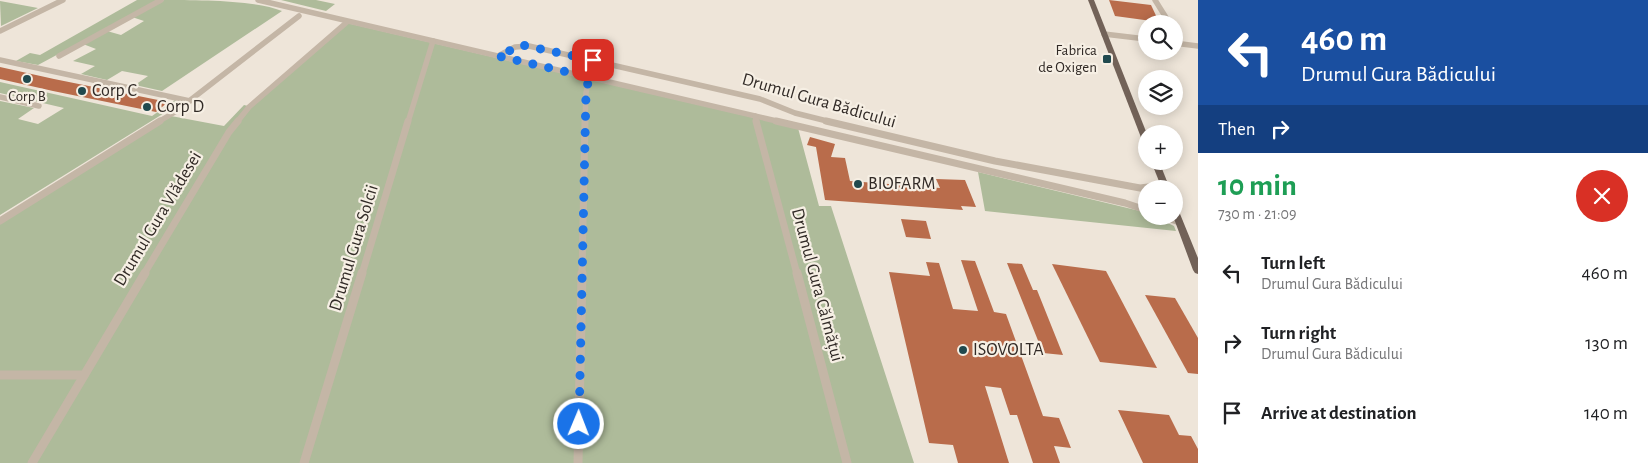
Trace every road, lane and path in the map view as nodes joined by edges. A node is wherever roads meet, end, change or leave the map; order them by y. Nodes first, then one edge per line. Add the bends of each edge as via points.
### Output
1 (63, 0) edge
2 (161, 0) edge
3 (258, 0) edge
4 (1091, 0) edge
5 (1155, 0) edge
6 (273, 2) edge
7 (302, 13) junction
8 (1164, 15) edge
9 (347, 22) junction
10 (0, 31) edge
11 (1104, 34) junction
12 (1138, 38) edge
13 (433, 41) junction
14 (1183, 44) edge
15 (1198, 46) edge
16 (59, 56) dead end
17 (498, 56) junction
18 (0, 60) edge
19 (589, 77) junction
20 (0, 97) edge
21 (190, 101) junction
22 (39, 106) dead end
23 (783, 108) junction
24 (755, 116) junction
25 (775, 121) junction
26 (1140, 125) edge
27 (1138, 188) edge
28 (1138, 207) edge
29 (0, 221) edge
30 (1180, 225) edge
31 (1198, 270) edge
32 (84, 375) junction
33 (0, 376) edge
34 (32, 463) edge
35 (304, 463) edge
36 (578, 463) edge
37 (847, 463) edge

1 - 10 street
2 - 16 street
3 - 6 street
4 - 11 main road
5 - 8 street
6 - 7 street
7 - 9 street, Drumul Gura Bădicului
7 - 21 street
9 - 13 street, Drumul Gura Bădicului
9 - 32 street, Drumul Gura Vlădesei via 238,119
11 - 12 street
11 - 26 main road
13 - 17 street, Drumul Gura Bădicului
13 - 35 street, Drumul Gura Solcii
14 - 15 street
17 - 19 street, Drumul Gura Bădicului
17 - 23 street, Drumul Gura Bădicului via 516,47 529,46 760,99
18 - 21 street
19 - 24 street, Drumul Gura Bădicului
19 - 36 street via 586,93
20 - 22 street
21 - 29 street
23 - 25 street
23 - 27 street, Drumul Gura Bădicului via 806,117 995,161
24 - 25 street, Drumul Gura Bădicului
24 - 37 street, Drumul Gura Călmățui
25 - 28 street, Drumul Gura Bădicului
30 - 31 main road
32 - 33 street
32 - 34 street, Drumul Gura Vlădesei

